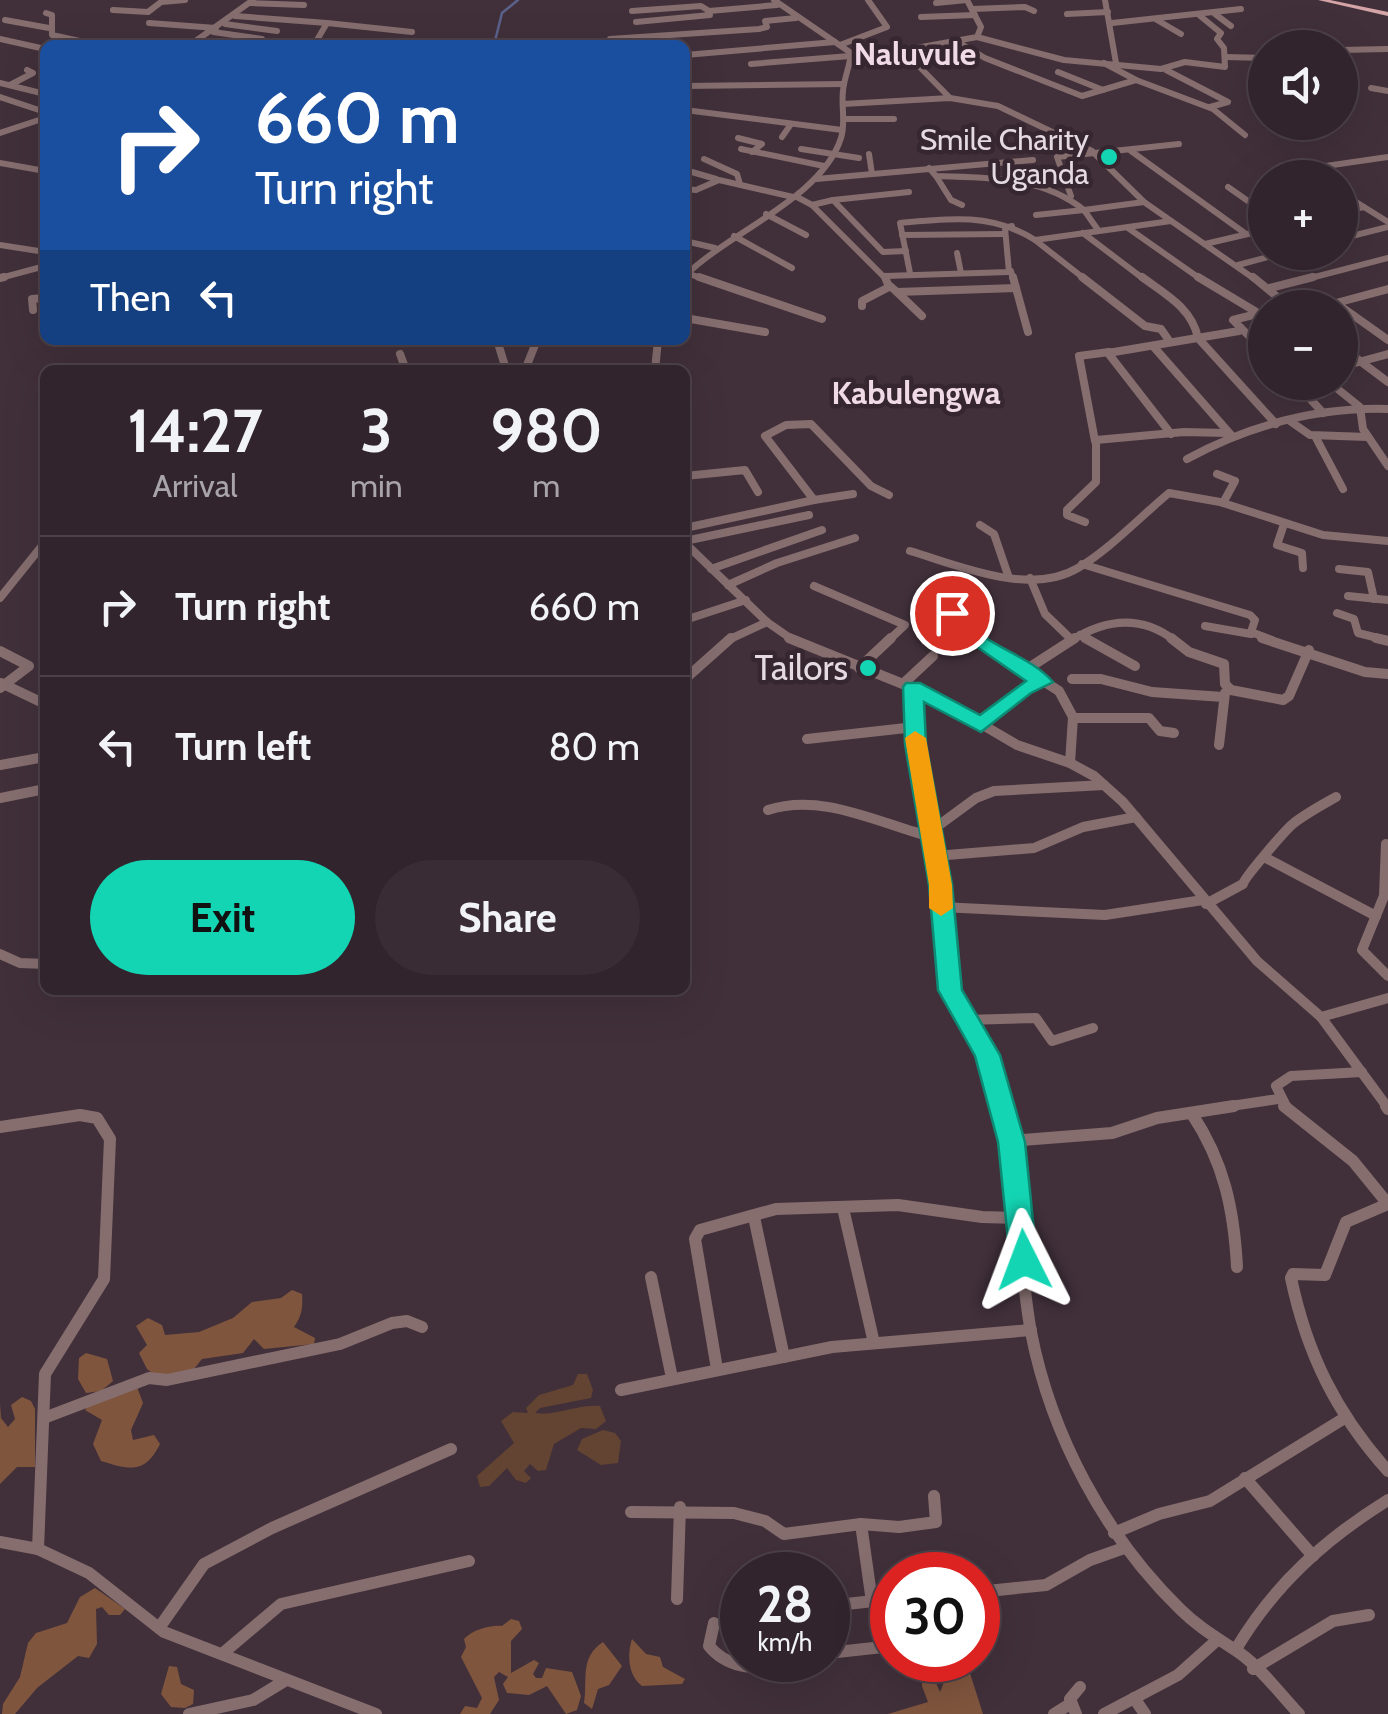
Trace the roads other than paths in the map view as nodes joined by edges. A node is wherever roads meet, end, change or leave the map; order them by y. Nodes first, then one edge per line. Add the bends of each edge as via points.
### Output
1 (185, 0) edge
2 (868, 0) edge
3 (967, 0) edge
4 (1105, 0) edge
5 (1321, 0) edge
6 (251, 2) edge
7 (776, 2) edge
8 (936, 3) dead end
9 (304, 5) dead end
10 (113, 10) dead end
11 (707, 10) junction
12 (632, 11) dead end
13 (1034, 11) dead end
14 (973, 12) junction
15 (1108, 12) junction
16 (1237, 12) dead end
17 (1214, 13) junction
18 (46, 14) dead end
19 (1067, 14) dead end
20 (1388, 14) edge
21 (1198, 15) junction
22 (236, 16) junction
23 (921, 17) dead end
24 (796, 18) junction
25 (1156, 19) junction
26 (5, 20) dead end
27 (636, 22) dead end
28 (149, 23) dead end
29 (327, 23) junction
30 (1112, 23) junction
31 (1231, 26) dead end
32 (48, 28) junction
33 (218, 28) junction
34 (277, 31) dead end
35 (412, 32) dead end
36 (1181, 34) dead end
37 (977, 37) junction
38 (0, 39) edge
39 (262, 39) dead end
40 (610, 39) dead end
41 (70, 40) edge
42 (198, 40) edge
43 (317, 40) edge
44 (958, 42) junction
45 (838, 44) junction
46 (40, 48) edge
47 (1388, 49) edge
48 (903, 50) junction
49 (1358, 50) edge
50 (850, 54) junction
51 (690, 55) edge
52 (1226, 57) junction
53 (1248, 58) edge
54 (1104, 63) junction
55 (1116, 63) junction
56 (751, 64) dead end
57 (1165, 69) junction
58 (27, 70) dead end
59 (1058, 72) dead end
60 (1136, 80) junction
61 (0, 83) edge
62 (844, 84) junction
63 (10, 86) junction
64 (40, 86) edge
65 (690, 86) edge
66 (1371, 88) dead end
67 (34, 90) junction
68 (1104, 90) junction
69 (1388, 91) edge
70 (40, 92) edge
71 (0, 97) edge
72 (950, 98) junction
73 (843, 104) junction
74 (1210, 107) junction
75 (690, 111) edge
76 (40, 113) edge
77 (40, 117) edge
78 (844, 119) junction
79 (894, 119) dead end
80 (790, 124) junction
81 (842, 130) junction
82 (0, 133) edge
83 (1244, 135) dead end
84 (782, 137) dead end
85 (738, 138) dead end
86 (1179, 144) dead end
87 (741, 149) dead end
88 (801, 149) dead end
89 (1131, 151) junction
90 (752, 152) junction
91 (1093, 153) junction
92 (869, 154) dead end
93 (830, 155) junction
94 (1388, 156) edge
95 (859, 158) dead end
96 (704, 159) dead end
97 (1033, 160) dead end
98 (1358, 161) edge
99 (0, 162) edge
100 (824, 166) junction
101 (930, 168) junction
102 (40, 170) edge
103 (690, 172) edge
104 (872, 174) junction
105 (936, 176) junction
106 (816, 179) junction
107 (716, 180) junction
108 (740, 184) junction
109 (1228, 187) dead end
110 (690, 190) edge
111 (909, 192) dead end
112 (795, 197) junction
113 (1071, 197) junction
114 (834, 200) junction
115 (1248, 201) edge
116 (1144, 202) junction
117 (1358, 203) edge
118 (812, 205) junction
119 (962, 205) dead end
120 (1364, 207) junction
121 (1358, 208) edge
122 (1084, 210) junction
123 (766, 214) junction
124 (1036, 215) dead end
125 (1172, 221) junction
126 (1388, 224) edge
127 (1013, 226) junction
128 (1128, 227) junction
129 (1098, 230) junction
130 (1083, 233) junction
131 (1358, 233) edge
132 (806, 234) dead end
133 (1004, 234) junction
134 (1246, 234) joint
135 (902, 235) junction
136 (734, 236) junction
137 (1035, 240) junction
138 (690, 242) edge
139 (1204, 244) junction
140 (0, 245) edge
141 (715, 248) junction
142 (40, 251) edge
143 (906, 251) junction
144 (957, 253) dead end
145 (1388, 258) edge
146 (1248, 262) edge
147 (1238, 265) junction
148 (40, 267) edge
149 (792, 268) dead end
150 (690, 269) edge
151 (1011, 270) junction
152 (690, 273) edge
153 (910, 273) junction
154 (960, 273) junction
155 (885, 276) junction
156 (0, 278) edge
157 (890, 286) junction
158 (1016, 288) junction
159 (1270, 288) joint
160 (1388, 289) edge
161 (897, 292) junction
162 (1376, 292) junction
163 (1358, 296) edge
164 (40, 298) edge
165 (1388, 300) edge
166 (862, 306) dead end
167 (1248, 306) edge
168 (33, 310) dead end
169 (922, 316) dead end
170 (1248, 316) edge
171 (690, 319) edge
172 (822, 319) dead end
173 (1358, 319) edge
174 (1241, 328) junction
175 (765, 332) dead end
176 (1028, 332) dead end
177 (1248, 335) edge
178 (1198, 338) junction
179 (1388, 340) edge
180 (1170, 342) junction
181 (1153, 346) junction
182 (1110, 352) junction
183 (400, 354) dead end
184 (1388, 354) edge
185 (1358, 360) edge
186 (1361, 362) junction
187 (1358, 363) edge
188 (404, 365) edge
189 (1388, 382) edge
190 (1311, 400) edge
191 (1351, 400) edge
192 (1360, 407) junction
193 (1388, 408) edge
194 (1324, 413) junction
195 (1290, 421) junction
196 (1276, 424) junction
197 (1171, 434) junction
198 (1230, 435) junction
199 (1315, 436) junction
200 (1368, 437) junction
201 (1095, 442) junction
202 (1187, 459) dead end
203 (1388, 466) edge
204 (1217, 474) dead end
205 (690, 476) edge
206 (1343, 489) dead end
207 (758, 492) dead end
208 (853, 494) dead end
209 (889, 495) dead end
210 (814, 500) junction
211 (1223, 503) junction
212 (809, 515) dead end
213 (1085, 522) dead end
214 (1284, 524) junction
215 (980, 525) dead end
216 (690, 527) edge
217 (822, 530) dead end
218 (855, 538) dead end
219 (690, 541) edge
220 (1388, 541) edge
221 (690, 547) edge
222 (40, 548) edge
223 (910, 551) dead end
224 (1082, 564) junction
225 (1303, 568) dead end
226 (1339, 569) dead end
227 (711, 570) junction
228 (1009, 578) junction
229 (1030, 578) junction
230 (728, 585) junction
231 (814, 586) dead end
232 (948, 592) dead end
233 (1348, 596) dead end
234 (0, 598) edge
235 (1374, 599) junction
236 (746, 600) junction
237 (1388, 600) edge
238 (1337, 612) dead end
239 (690, 618) edge
240 (767, 622) junction
241 (1205, 626) dead end
242 (1252, 634) junction
243 (1076, 637) junction
244 (1388, 641) edge
245 (1309, 650) junction
246 (0, 651) edge
247 (934, 656) dead end
248 (1134, 666) dead end
249 (860, 668) junction
250 (1024, 671) junction
251 (690, 674) edge
252 (1387, 676) edge
253 (1072, 679) dead end
254 (1042, 682) junction
255 (2, 685) edge
256 (909, 685) junction
257 (1225, 692) junction
258 (40, 702) edge
259 (1073, 718) junction
260 (981, 725) junction
261 (915, 727) junction
262 (1174, 733) dead end
263 (807, 739) dead end
264 (1219, 745) dead end
265 (40, 759) edge
266 (1070, 763) junction
267 (0, 765) edge
268 (1104, 785) junction
269 (40, 790) edge
270 (1336, 797) dead end
271 (0, 798) edge
272 (768, 810) dead end
273 (1136, 817) junction
274 (931, 834) junction
275 (1386, 844) dead end
276 (936, 856) junction
277 (1266, 858) junction
278 (1387, 870) edge
279 (1205, 902) junction
280 (941, 907) junction
281 (1376, 916) junction
282 (0, 954) edge
283 (40, 964) edge
284 (1388, 976) edge
285 (1388, 998) edge
286 (1321, 1017) junction
287 (965, 1020) junction
288 (1093, 1028) dead end
289 (1362, 1072) junction
290 (1278, 1099) junction
291 (1388, 1109) edge
292 (1192, 1114) junction
293 (0, 1127) edge
294 (1012, 1142) junction
295 (844, 1208) junction
296 (754, 1217) junction
297 (1021, 1218) junction
298 (1237, 1267) dead end
299 (651, 1277) dead end
300 (422, 1327) dead end
301 (1031, 1330) junction
302 (874, 1344) junction
303 (784, 1357) junction
304 (717, 1370) junction
305 (672, 1378) junction
306 (621, 1390) dead end
307 (44, 1418) junction
308 (1342, 1419) junction
309 (450, 1449) dead end
310 (1388, 1472) edge
311 (1245, 1478) junction
312 (934, 1496) dead end
313 (1388, 1500) edge
314 (680, 1507) junction
315 (631, 1512) dead end
316 (861, 1524) junction
317 (1114, 1533) junction
318 (0, 1542) edge
319 (1124, 1548) junction
320 (38, 1549) junction
321 (1312, 1556) junction
322 (470, 1561) dead end
323 (870, 1588) edge
324 (1000, 1590) edge
325 (677, 1599) dead end
326 (1369, 1615) dead end
327 (714, 1623) dead end
328 (159, 1628) junction
329 (1216, 1641) junction
330 (1236, 1649) junction
331 (222, 1654) junction
332 (720, 1656) edge
333 (1253, 1669) junction
334 (286, 1680) junction
335 (1080, 1687) dead end
336 (1134, 1698) junction
337 (1072, 1709) edge
338 (189, 1714) edge
339 (376, 1714) edge
340 (1054, 1714) edge
341 (1104, 1714) edge
342 (1145, 1714) edge
343 (1299, 1714) edge

1 - 10 street via 160,2 148,12
2 - 45 street via 887,26
3 - 8 street
3 - 14 street
4 - 15 street
5 - 20 main road
6 - 9 street
6 - 22 street
7 - 11 street
7 - 24 street
11 - 12 street
11 - 27 street via 710,15
13 - 14 street
14 - 23 street
14 - 37 street via 982,30
15 - 19 street
15 - 30 street
16 - 17 street
17 - 21 street
17 - 31 street
18 - 32 street via 52,15
21 - 25 street
21 - 52 street via 1221,33 1217,39
22 - 29 street
22 - 33 street
24 - 40 street via 765,21 767,27 758,29
24 - 45 street
25 - 30 street
25 - 36 street
26 - 32 street
28 - 33 street
29 - 35 street
29 - 43 street
30 - 55 street
32 - 41 street
33 - 34 street
33 - 39 street
33 - 42 street
37 - 44 street
37 - 54 street via 1052,58
38 - 46 street
44 - 48 street
44 - 68 street via 1079,95
45 - 50 street
45 - 51 street
47 - 49 street
48 - 50 street
48 - 72 street
50 - 56 street
50 - 62 street
52 - 53 street
52 - 57 street via 1222,68 1182,62
54 - 55 street
54 - 60 street
55 - 57 street
57 - 74 street via 1228,102
58 - 63 street via 32,74
59 - 68 street
60 - 68 street
60 - 74 street
61 - 63 street
62 - 65 street
62 - 73 street
63 - 67 street
64 - 67 street
66 - 69 street
67 - 70 street
71 - 76 street
72 - 73 street
72 - 91 street via 998,106
73 - 78 street
74 - 83 street
75 - 80 street
77 - 82 street
78 - 79 street
78 - 81 street
80 - 81 street
80 - 84 street
81 - 93 street
85 - 90 street via 762,144
86 - 89 street
87 - 90 street
88 - 93 street
89 - 91 street
89 - 134 street
90 - 100 street
91 - 113 street via 1056,158
91 - 116 street
92 - 104 street
93 - 95 street
93 - 100 street
94 - 98 street
96 - 108 street via 737,174
97 - 101 street
99 - 102 street
100 - 106 street
101 - 104 street
101 - 105 street
103 - 107 street
104 - 106 street
105 - 113 street via 1019,182
105 - 119 street via 950,200
106 - 112 street
107 - 108 street
107 - 110 street
108 - 112 street
109 - 115 street
111 - 114 street
112 - 118 street
112 - 123 street
113 - 122 street
114 - 118 street
114 - 143 street via 882,252
116 - 122 street
116 - 125 street
117 - 120 street
118 - 155 street
120 - 121 street
120 - 126 street
122 - 124 street
122 - 129 street
123 - 132 street
123 - 136 street
125 - 128 street
125 - 139 street
126 - 131 street
127 - 133 street
127 - 135 street via 990,220 902,222
127 - 137 street
128 - 129 street
128 - 167 street
129 - 130 street
130 - 137 street
130 - 178 street via 1183,308
133 - 135 street
133 - 151 street
134 - 139 street
135 - 143 street
136 - 141 street
136 - 149 street
137 - 180 street
138 - 141 street
139 - 147 street
140 - 142 street
141 - 150 street
143 - 153 street
144 - 154 street
145 - 159 street
146 - 147 street
147 - 159 street
148 - 156 street
151 - 154 street
151 - 158 street
152 - 172 street
153 - 154 street
153 - 155 street
155 - 157 street
157 - 161 street
157 - 166 street
158 - 161 street
158 - 176 street
160 - 162 street
161 - 169 street
162 - 163 street
162 - 165 street
164 - 168 street via 32,299
170 - 174 street via 1233,320
171 - 175 street
173 - 179 street
174 - 177 street
174 - 178 street
178 - 180 street
178 - 196 street
180 - 181 street
181 - 182 street
181 - 198 street
182 - 197 street
182 - 201 street via 1079,356
183 - 188 street
184 - 186 street
185 - 186 street
186 - 187 street
186 - 189 street
190 - 194 street
191 - 192 street
192 - 193 street
192 - 194 street
192 - 200 street
194 - 195 street
195 - 196 street
195 - 199 street
196 - 198 street
197 - 198 street
197 - 201 street
198 - 202 street
199 - 200 street
199 - 206 street
200 - 203 street
201 - 213 street via 1096,482 1066,510
204 - 211 street via 1234,481
205 - 207 street via 748,470
208 - 210 street
209 - 210 street via 871,486 809,422 766,432
210 - 216 street
211 - 214 street
211 - 224 street via 1164,494
212 - 219 street
214 - 220 street
214 - 225 street via 1278,546 1302,553
215 - 228 street via 994,534
217 - 227 street
218 - 230 street
221 - 227 street
222 - 234 street
223 - 228 street
224 - 229 street via 1060,576
224 - 242 street via 1250,614
226 - 235 street via 1368,572
227 - 230 street
228 - 229 street
229 - 243 street via 1044,613
230 - 236 street
231 - 249 street via 905,625
232 - 250 street via 960,599 952,613 956,625
233 - 235 street
235 - 237 street
236 - 239 street
236 - 240 street
238 - 244 street via 1354,620 1358,633
240 - 249 street via 790,639
240 - 251 street via 730,638
241 - 242 street
242 - 245 street
243 - 248 street
243 - 250 street
243 - 257 street via 1120,620 1138,622 1224,664
245 - 252 street
245 - 257 street via 1286,699
246 - 255 street via 29,666
247 - 256 street
249 - 256 street
250 - 254 street
253 - 257 street via 1152,692
254 - 259 street via 1058,692
254 - 260 street via 1024,688
255 - 258 street
256 - 260 street
256 - 261 street
257 - 264 street
259 - 262 street via 1148,718 1160,731
259 - 266 street
260 - 266 street
261 - 263 street
261 - 274 street
265 - 267 street
266 - 268 street
268 - 273 street
268 - 274 street via 996,789 970,800
269 - 271 street
270 - 277 street via 1291,825
272 - 274 street via 830,808
273 - 276 street via 1083,826 1034,848
273 - 279 street
274 - 276 street
275 - 278 street
276 - 280 street
277 - 279 street via 1240,886
277 - 281 street
278 - 281 street
279 - 280 street via 1104,915
279 - 286 street via 1257,961
280 - 287 street via 950,990
281 - 284 street via 1362,950
282 - 283 street
285 - 286 street
286 - 289 street
287 - 288 street via 1036,1018 1052,1041
287 - 294 street via 988,1055
289 - 290 street via 1291,1076 1276,1086
289 - 291 street
290 - 292 street
290 - 308 street via 1355,1163 1388,1204 1340,1226 1325,1275 1291,1276 1308,1350
292 - 294 street via 1112,1133
292 - 298 street via 1232,1196
293 - 307 street via 88,1116 104,1124 110,1139 104,1279 48,1363
294 - 297 street
295 - 296 street via 776,1209
295 - 297 street via 898,1205
295 - 302 street
296 - 303 street
296 - 304 street via 696,1235
297 - 301 street
299 - 305 street
300 - 307 street via 392,1323 340,1344 167,1380 149,1378
301 - 302 street
301 - 317 street via 1052,1417
302 - 303 street
303 - 304 street
304 - 305 street
305 - 306 street
307 - 320 street
308 - 310 street
308 - 311 street
309 - 328 street via 204,1564
311 - 317 street via 1210,1501
311 - 321 street
312 - 316 street via 934,1524
313 - 321 street
314 - 315 street
314 - 316 street via 766,1522 784,1534
314 - 325 street
316 - 323 street
317 - 319 street
318 - 320 street
319 - 324 street via 1046,1584
319 - 329 street
320 - 328 street via 89,1574
321 - 330 street via 1256,1612
322 - 331 street via 281,1604
326 - 333 street via 1333,1621
327 - 332 street via 709,1646
328 - 331 street
329 - 330 street
329 - 336 street via 1178,1675
330 - 333 street
331 - 334 street
333 - 343 street
334 - 338 street via 249,1704
334 - 339 street
335 - 337 street
336 - 341 street
336 - 342 street
337 - 340 street

